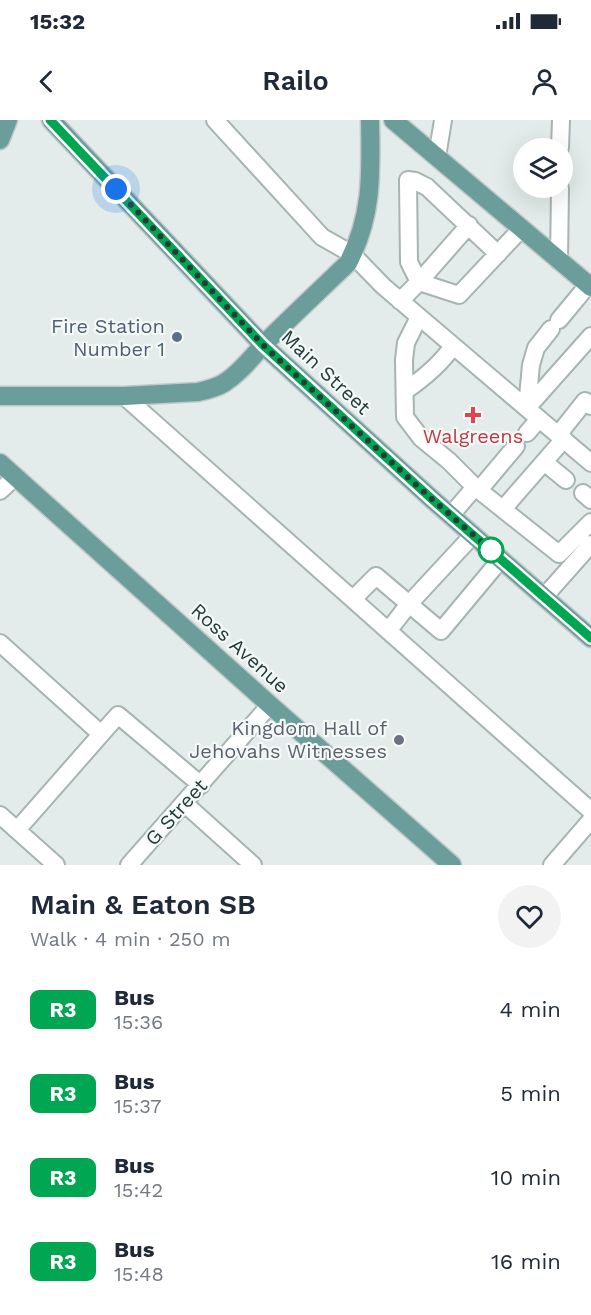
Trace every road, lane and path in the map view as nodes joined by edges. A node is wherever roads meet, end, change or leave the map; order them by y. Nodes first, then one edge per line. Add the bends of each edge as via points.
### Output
1 (8, 120) edge
2 (51, 120) edge
3 (215, 120) edge
4 (370, 120) edge
5 (393, 120) edge
6 (443, 120) edge
7 (561, 120) edge
8 (560, 138) edge
9 (0, 140) edge
10 (437, 158) junction
11 (560, 198) edge
12 (469, 225) junction
13 (521, 228) junction
14 (352, 254) junction
15 (498, 254) junction
16 (560, 261) junction
17 (419, 282) junction
18 (590, 286) edge
19 (400, 301) junction
20 (419, 317) junction
21 (591, 336) edge
22 (263, 345) junction
23 (453, 346) junction
24 (405, 392) junction
25 (0, 396) edge
26 (124, 396) junction
27 (591, 406) edge
28 (533, 414) junction
29 (527, 433) dead end
30 (561, 437) junction
31 (516, 446) dead end
32 (589, 457) edge
33 (544, 462) junction
34 (0, 463) edge
35 (15, 477) junction
36 (566, 480) dead end
37 (477, 489) junction
38 (0, 491) edge
39 (503, 509) junction
40 (451, 515) junction
41 (591, 522) edge
42 (473, 535) junction
43 (591, 544) edge
44 (560, 554) junction
45 (501, 559) junction
46 (572, 566) junction
47 (544, 597) junction
48 (353, 599) junction
49 (409, 604) junction
50 (388, 631) junction
51 (591, 638) edge
52 (0, 643) edge
53 (270, 705) junction
54 (101, 734) junction
55 (201, 785) junction
56 (184, 803) junction
57 (591, 811) edge
58 (0, 815) edge
59 (591, 820) edge
60 (17, 830) junction
61 (56, 865) edge
62 (129, 865) edge
63 (253, 865) edge
64 (452, 865) edge
65 (552, 865) edge

1 - 9 main road
2 - 22 main road, Main Street
3 - 14 street via 322,237
4 - 14 main road via 368,209
5 - 10 main road
6 - 10 street
7 - 8 street
10 - 13 main road
11 - 16 street
12 - 15 street
12 - 17 street
12 - 17 street via 427,187 408,180 410,262
13 - 15 street
13 - 16 main road
14 - 19 street
14 - 22 main road via 348,263
15 - 17 street via 459,295
16 - 18 main road
17 - 19 street
18 - 28 street via 536,348 531,365
19 - 20 street
20 - 23 street
20 - 24 street via 406,343
21 - 28 street
22 - 26 main road via 233,377 209,390
22 - 40 main road, Main Street
23 - 24 street via 428,375
23 - 28 street
24 - 37 street via 405,417 421,438
25 - 26 main road
26 - 48 street
27 - 30 street via 585,401
28 - 29 street
28 - 30 street
30 - 32 street
30 - 33 street
31 - 37 street
33 - 36 street
33 - 39 street
34 - 35 main road, Ross Avenue
35 - 38 street
35 - 53 main road, Ross Avenue
37 - 39 street
37 - 40 street
39 - 44 street
40 - 42 main road, Main Street
41 - 44 street
42 - 45 main road, Main Street
42 - 49 street
43 - 46 street
44 - 46 street
45 - 47 main road, Main Street
45 - 49 street via 441,631
46 - 47 street
47 - 51 main road, Main Street
48 - 49 street via 376,576
48 - 50 street
49 - 50 street
50 - 57 street
52 - 54 street
53 - 55 street, G Street
53 - 64 main road, Ross Avenue
54 - 55 street via 118,715
54 - 60 street
55 - 56 street, G Street
56 - 62 street, G Street
56 - 63 street
58 - 60 street
59 - 65 street
60 - 61 street

